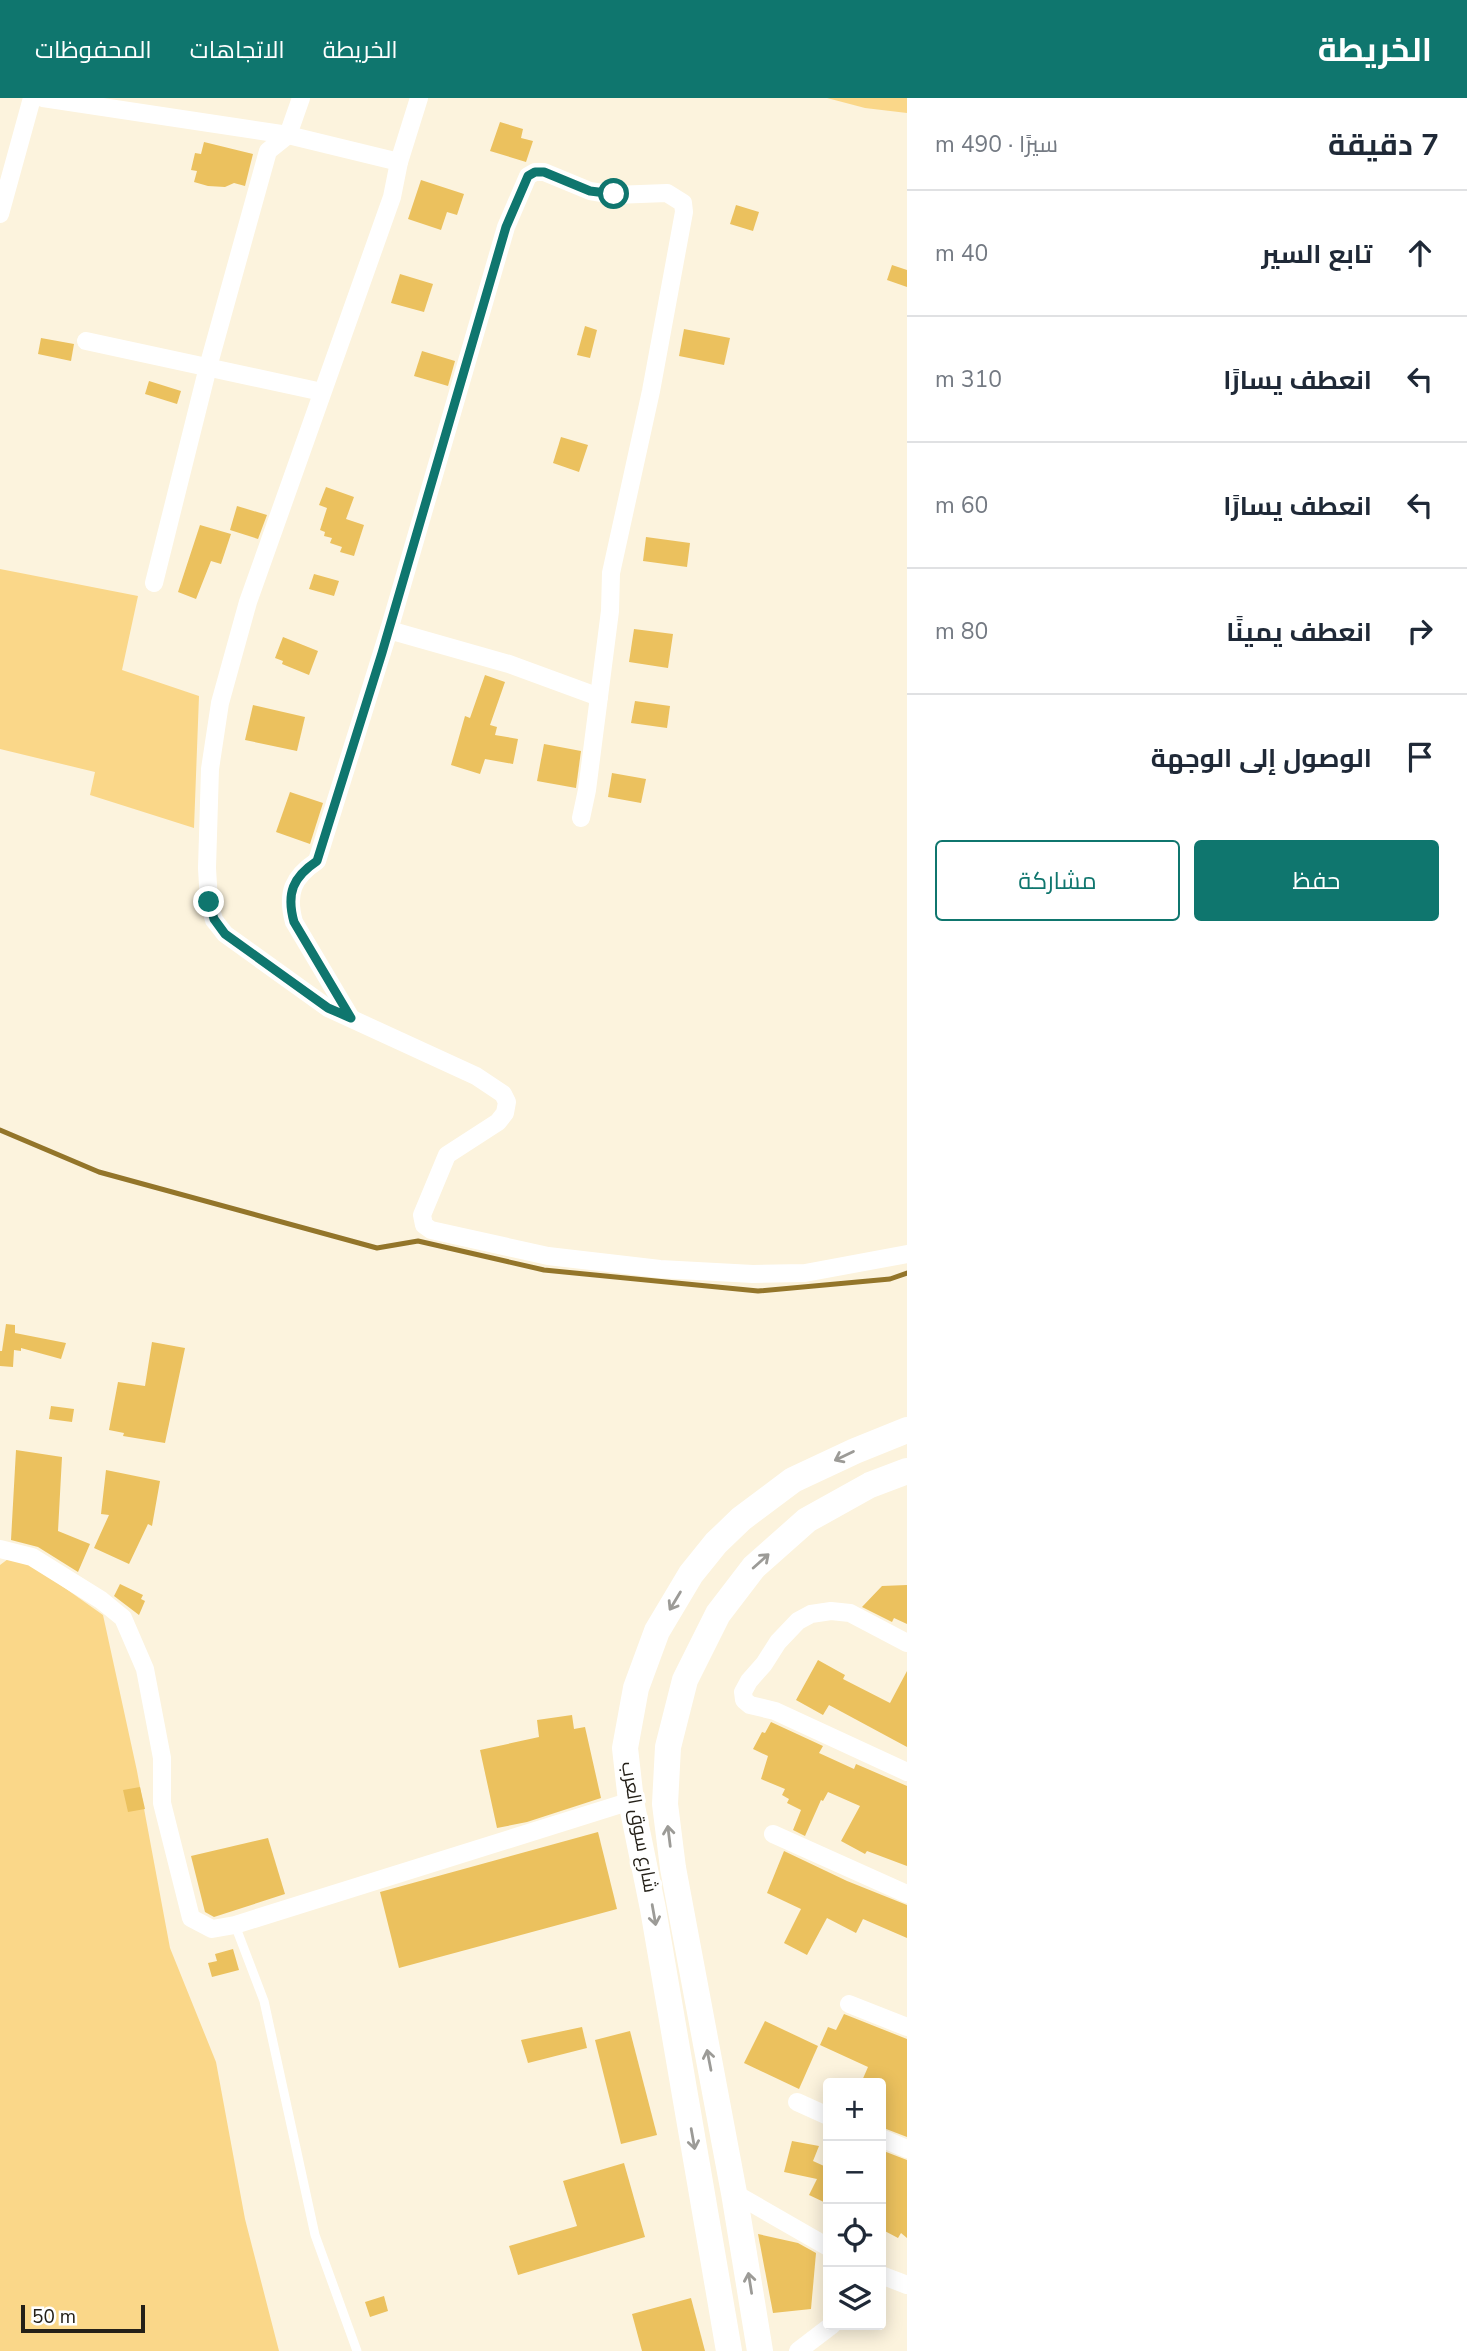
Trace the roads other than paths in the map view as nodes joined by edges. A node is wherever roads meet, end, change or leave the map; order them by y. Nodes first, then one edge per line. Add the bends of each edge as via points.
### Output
1 (32, 98) edge
2 (43, 98) edge
3 (301, 98) edge
4 (419, 98) edge
5 (288, 135) junction
6 (399, 162) junction
7 (0, 214) edge
8 (86, 341) dead end
9 (208, 367) junction
10 (322, 392) junction
11 (154, 583) dead end
12 (389, 630) junction
13 (599, 697) junction
14 (581, 818) dead end
15 (351, 1018) junction
16 (907, 1254) edge
17 (907, 1430) edge
18 (907, 1471) edge
19 (0, 1549) edge
20 (907, 1643) edge
21 (907, 1772) edge
22 (631, 1801) junction
23 (774, 1834) dead end
24 (907, 1894) edge
25 (235, 1925) junction
26 (849, 2004) dead end
27 (907, 2027) edge
28 (797, 2102) dead end
29 (823, 2114) edge
30 (886, 2140) edge
31 (907, 2149) edge
32 (734, 2193) junction
33 (823, 2244) edge
34 (886, 2275) edge
35 (906, 2281) edge
36 (825, 2337) edge
37 (357, 2351) edge
38 (729, 2351) edge
39 (760, 2351) edge
40 (798, 2351) edge

1 - 7 street
2 - 5 street
3 - 5 street
4 - 6 street
5 - 6 street
5 - 9 street via 268,151
6 - 10 street via 392,197
8 - 9 street
9 - 10 street
9 - 11 street
10 - 15 street via 248,602 220,703 210,769 207,868 209,902 225,934 328,1008
12 - 13 street via 509,664
12 - 13 street via 506,227 528,176 544,172 590,191 614,194 667,193 678,197 684,212 611,573
12 - 15 street via 317,861 300,872 290,908
13 - 14 street
15 - 16 street via 476,1076 503,1094 507,1102 499,1122 447,1155 422,1215 431,1230 548,1256 753,1274 805,1273
17 -> 22 main road, شارع سوق العرب via 793,1480 740,1519 691,1574 657,1631 636,1688 625,1748
32 -> 18 main road via 673,1868 665,1804 668,1747 685,1680 718,1614 754,1567 807,1520 870,1485
19 - 25 street via 32,1557 124,1618 145,1669 162,1758 162,1803 191,1918 212,1929
20 - 21 street via 850,1613 811,1614 778,1642 743,1692 750,1705
22 - 25 street
22 -> 38 main road, شارع سوق العرب
23 - 24 street
25 - 37 lane via 264,2001 315,2235
26 - 27 street
28 - 29 street
30 - 31 street
32 - 33 street
39 -> 32 main road
34 - 35 street
36 - 40 street

